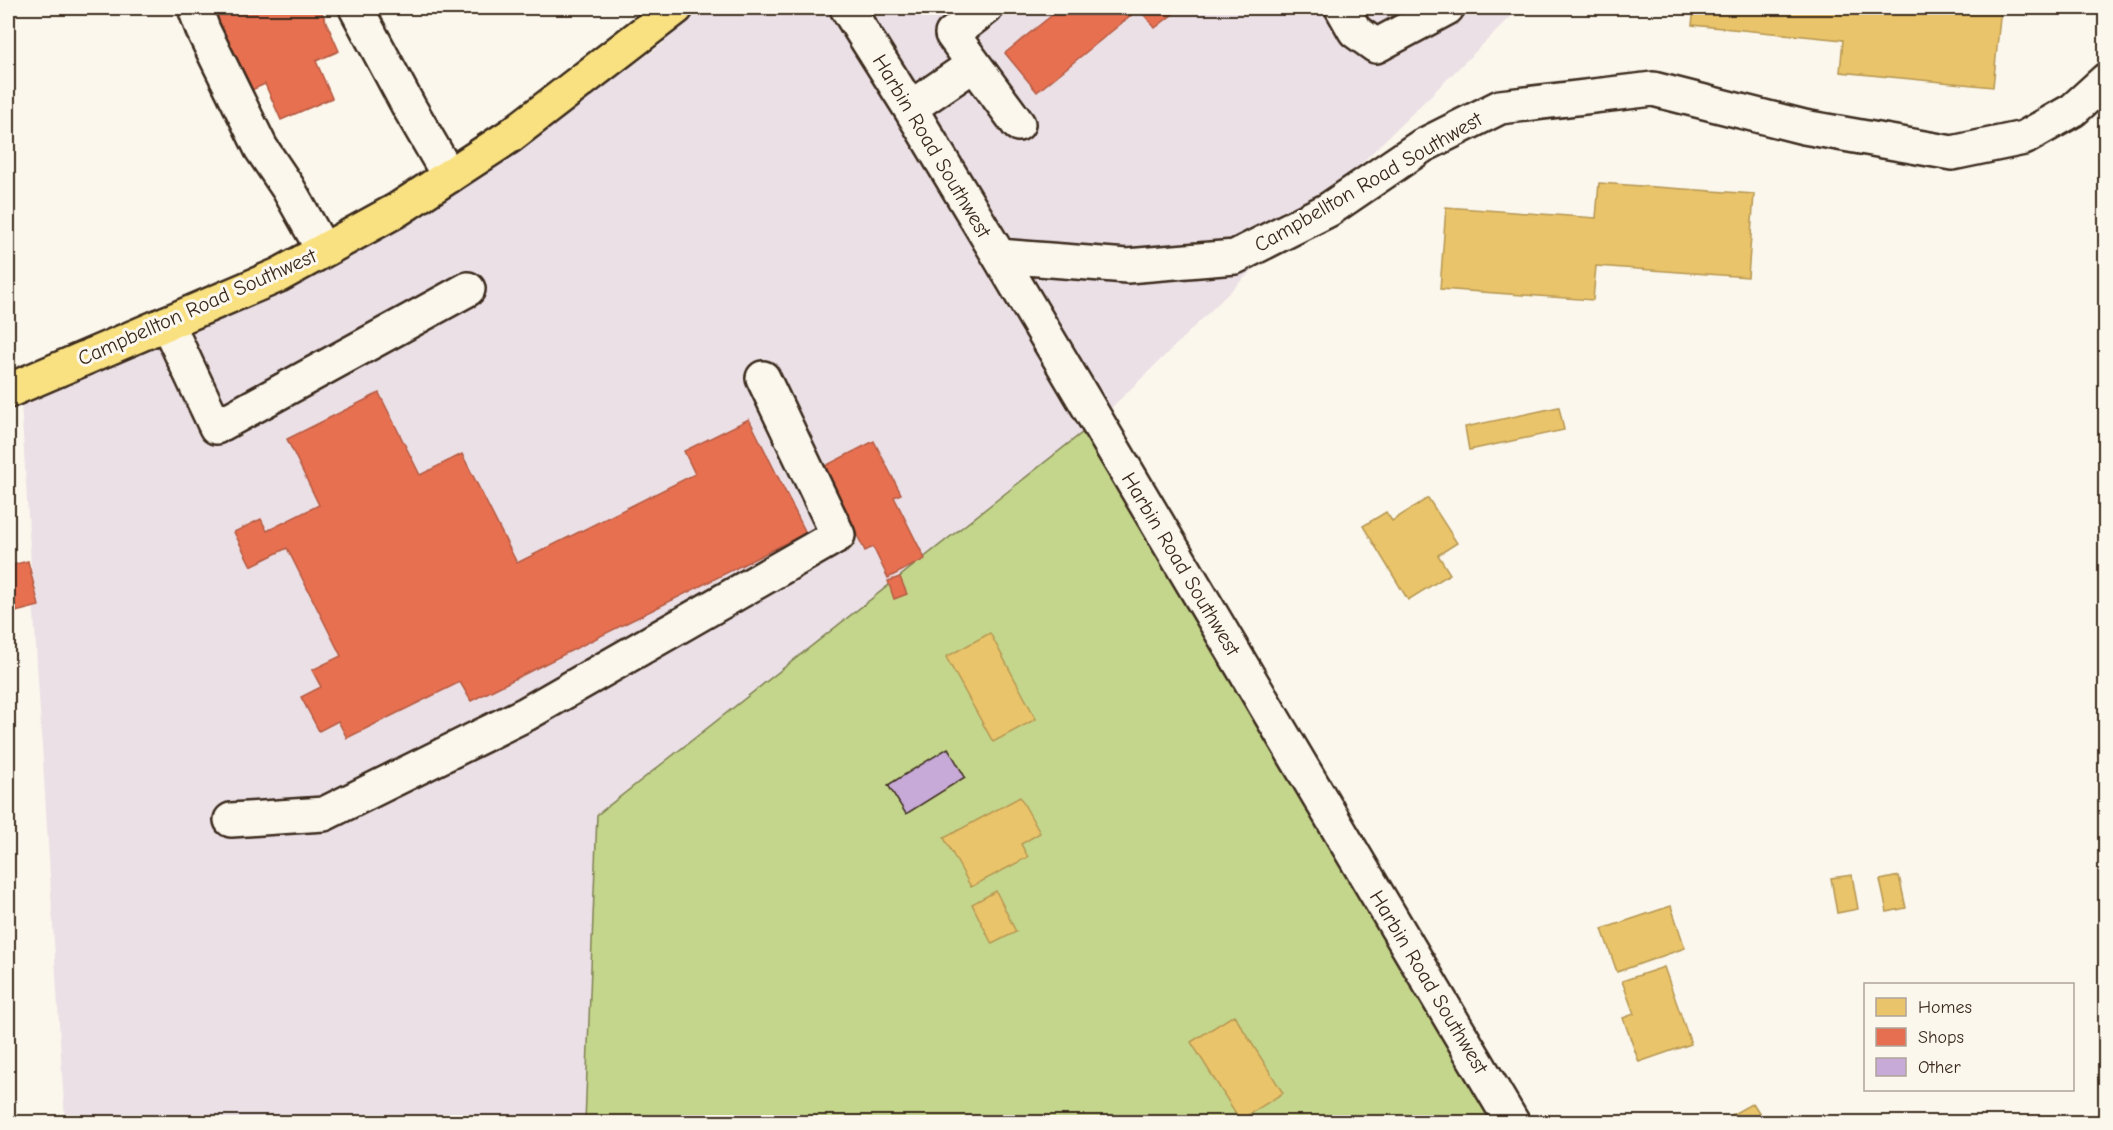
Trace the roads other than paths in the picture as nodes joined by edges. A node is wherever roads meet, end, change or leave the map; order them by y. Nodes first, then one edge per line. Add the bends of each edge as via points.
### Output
1 (195, 8) edge
2 (356, 8) edge
3 (675, 8) edge
4 (847, 8) edge
5 (986, 8) edge
6 (1342, 8) edge
7 (1447, 8) edge
8 (950, 21) edge
9 (973, 65) junction
10 (2106, 80) edge
11 (910, 108) junction
12 (1018, 124) dead end
13 (449, 176) junction
14 (323, 250) junction
15 (999, 256) junction
16 (468, 289) dead end
17 (167, 322) junction
18 (763, 378) dead end
19 (8, 391) edge
20 (231, 820) dead end
21 (1512, 1122) edge

1 - 14 street via 261,148
2 - 13 street
3 - 13 main road, Campbellton Road Southwest via 510,136
4 - 11 street, Harbin Road Southwest
5 - 8 street
6 - 7 street via 1355,31 1376,46
8 - 9 street
9 - 11 street
9 - 12 street
10 - 15 street, Campbellton Road Southwest via 2073,110 2024,138 1952,153 1804,128 1653,89 1500,107 1422,146 1328,210 1235,257 1127,266
11 - 15 street, Harbin Road Southwest
13 - 14 main road, Campbellton Road Southwest
14 - 17 main road, Campbellton Road Southwest via 279,275
15 - 21 street, Harbin Road Southwest
16 - 17 street via 216,427
17 - 19 main road, Campbellton Road Southwest
18 - 20 street via 838,535 526,714 324,814

